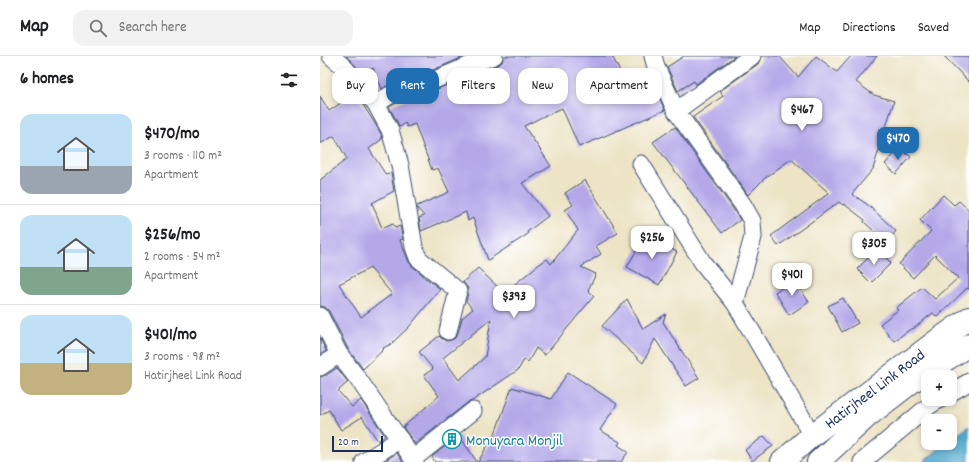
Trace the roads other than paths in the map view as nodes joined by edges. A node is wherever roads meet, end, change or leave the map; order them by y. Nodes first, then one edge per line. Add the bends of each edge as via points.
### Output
1 (331, 56) edge
2 (494, 56) edge
3 (653, 56) edge
4 (752, 56) edge
5 (345, 68) edge
6 (378, 103) edge
7 (376, 104) edge
8 (676, 111) junction
9 (641, 164) dead end
10 (735, 304) junction
11 (320, 316) edge
12 (969, 318) edge
13 (448, 331) dead end
14 (969, 345) edge
15 (339, 354) junction
16 (320, 367) edge
17 (969, 382) edge
18 (957, 389) edge
19 (929, 406) edge
20 (473, 411) dead end
21 (811, 436) junction
22 (400, 439) junction
23 (414, 460) edge
24 (364, 462) edge
25 (782, 462) edge
26 (818, 462) edge
27 (862, 462) edge

1 - 5 street
2 - 6 street via 390,95
3 - 8 street
4 - 8 street
7 - 13 street via 390,130 400,166 418,258 458,291
8 - 10 street via 752,221 752,237
9 - 10 street via 703,263
10 - 21 street
11 - 15 street
12 - 21 main road, Hatirjheel Link Road
14 - 26 main road via 913,381 869,415
15 - 16 street
15 - 22 street
17 - 18 street
19 - 27 street
20 - 23 street
21 - 25 main road, Hatirjheel Link Road
22 - 23 street
22 - 24 street

